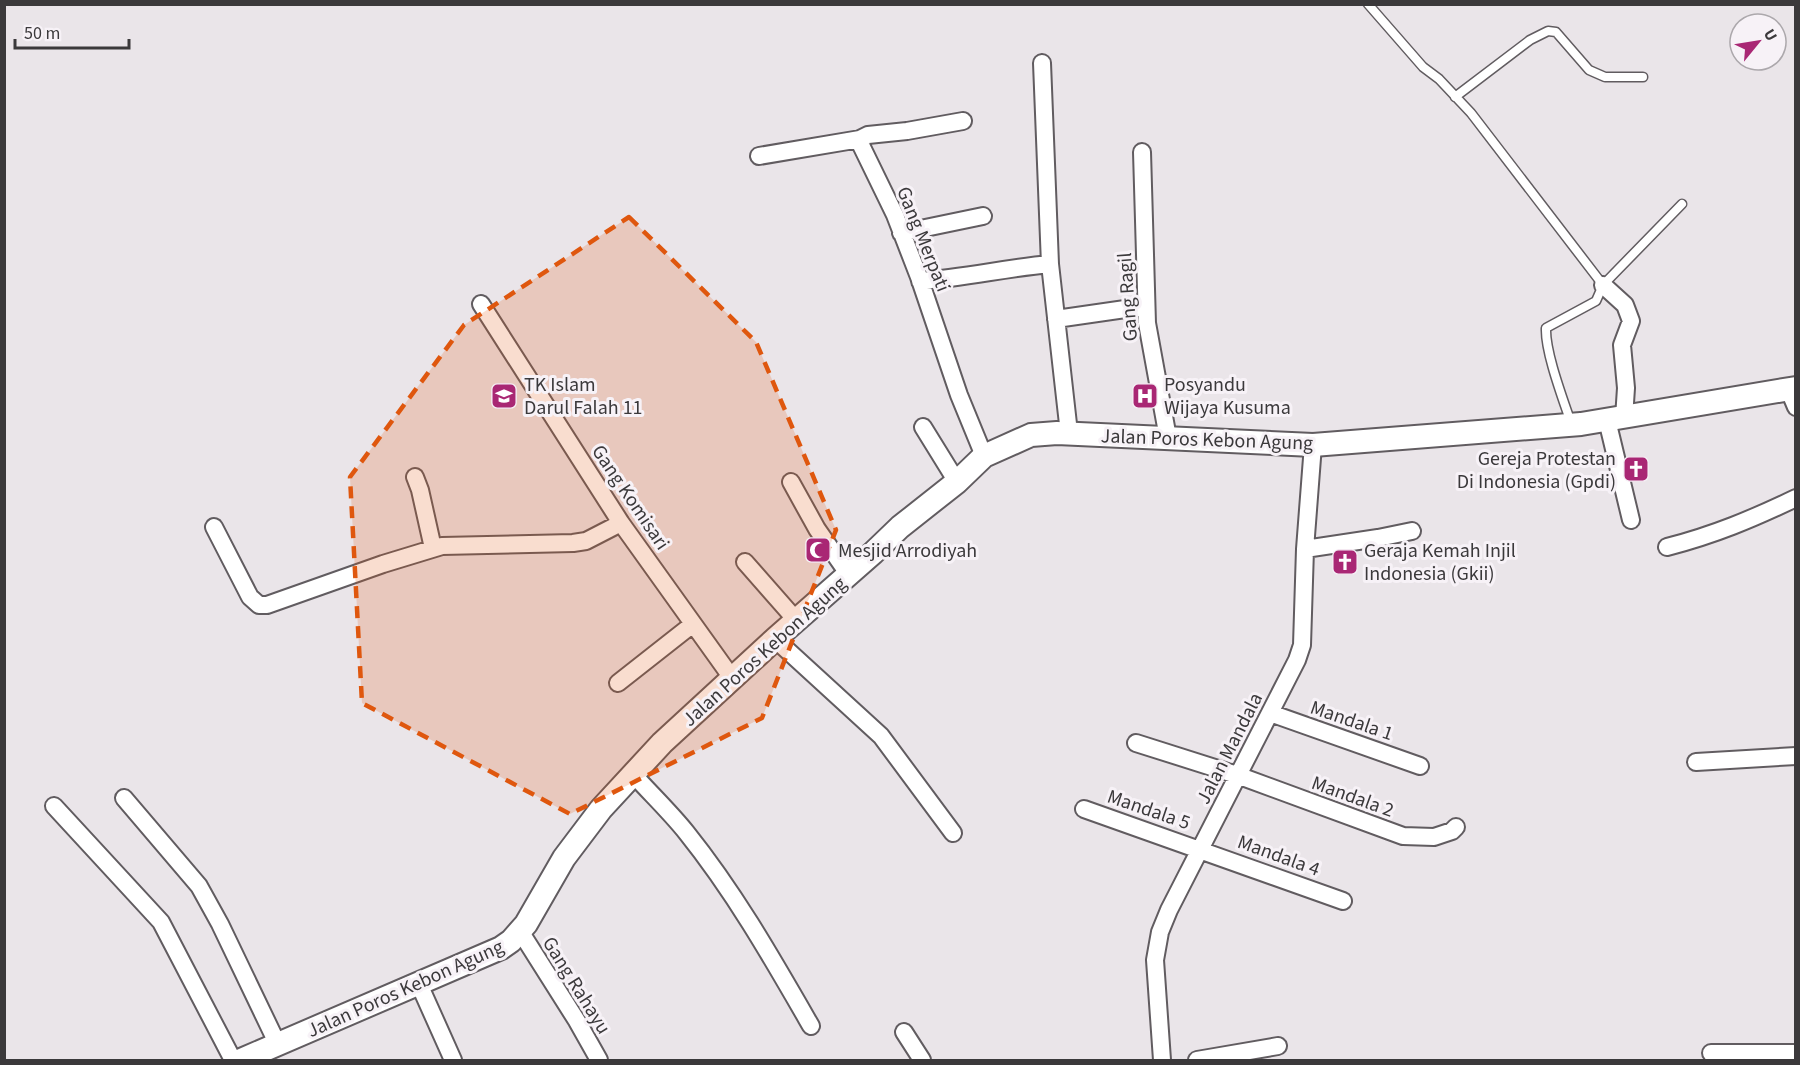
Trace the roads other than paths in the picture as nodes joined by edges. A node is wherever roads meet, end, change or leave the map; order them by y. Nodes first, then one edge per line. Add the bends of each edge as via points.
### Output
1 (1368, 4) edge
2 (1042, 63) dead end
3 (1643, 77) dead end
4 (1455, 97) junction
5 (963, 121) dead end
6 (860, 139) junction
7 (1142, 152) dead end
8 (759, 156) dead end
9 (1682, 204) dead end
10 (983, 216) dead end
11 (902, 233) junction
12 (1050, 264) junction
13 (920, 281) junction
14 (1603, 285) junction
15 (481, 304) dead end
16 (1146, 306) junction
17 (1056, 319) junction
18 (1793, 394) edge
19 (1616, 419) junction
20 (1571, 424) junction
21 (923, 427) dead end
22 (1069, 433) junction
23 (1168, 438) junction
24 (1313, 445) junction
25 (984, 456) junction
26 (415, 477) dead end
27 (791, 482) dead end
28 (957, 482) junction
29 (1796, 498) edge
30 (1631, 520) dead end
31 (621, 523) junction
32 (214, 527) dead end
33 (1412, 531) dead end
34 (1667, 547) dead end
35 (433, 548) junction
36 (1305, 549) junction
37 (745, 562) dead end
38 (849, 575) junction
39 (796, 620) junction
40 (693, 624) junction
41 (775, 639) junction
42 (732, 678) junction
43 (618, 683) dead end
44 (1270, 714) junction
45 (1136, 743) dead end
46 (1796, 756) edge
47 (1696, 762) dead end
48 (1420, 766) dead end
49 (633, 774) junction
50 (1237, 775) junction
51 (124, 798) dead end
52 (54, 806) dead end
53 (1084, 809) dead end
54 (1456, 827) dead end
55 (953, 833) dead end
56 (1201, 849) junction
57 (1343, 901) dead end
58 (520, 931) junction
59 (419, 984) junction
60 (811, 1026) dead end
61 (904, 1032) dead end
62 (278, 1045) junction
63 (1278, 1046) dead end
64 (1711, 1053) dead end
65 (1796, 1053) edge
66 (232, 1060) edge
67 (241, 1060) edge
68 (453, 1060) edge
69 (599, 1060) edge
70 (922, 1060) edge
71 (1162, 1060) edge
72 (1197, 1060) edge

1 - 4 lane
2 - 12 street
3 - 4 lane via 1605,77 1589,70 1556,32 1548,31 1530,40
4 - 14 lane via 1472,113
5 - 6 street
6 - 8 street
6 - 11 street, Gang Merpati
7 - 16 street, Gang Ragil
9 - 14 lane
10 - 11 street
11 - 13 street, Gang Merpati
12 - 13 street
12 - 17 street
13 - 25 street, Gang Merpati
14 - 19 street via 1625,305 1631,321 1622,345 1626,388
14 - 20 lane via 1596,301 1546,328
15 - 31 street, Gang Komisari
16 - 17 street
16 - 23 street, Gang Ragil
17 - 22 street
18 - 19 main road, Jalan Poros Kebon Agung
19 - 20 main road, Jalan Poros Kebon Agung
19 - 30 street
20 - 24 main road, Jalan Poros Kebon Agung
21 - 28 street
22 - 23 main road, Jalan Poros Kebon Agung
22 - 25 main road, Jalan Poros Kebon Agung via 1031,435
23 - 24 main road, Jalan Poros Kebon Agung
24 - 36 street, Jalan Mandala
25 - 28 main road, Jalan Poros Kebon Agung
26 - 35 street
27 - 38 street
28 - 38 main road, Jalan Poros Kebon Agung via 900,527
29 - 34 street via 1708,537
31 - 35 street via 573,543
31 - 40 street, Gang Komisari
32 - 35 street via 250,597 259,605
33 - 36 street
36 - 44 street, Jalan Mandala via 1302,645
37 - 39 street
38 - 39 main road, Jalan Poros Kebon Agung
39 - 41 main road, Jalan Poros Kebon Agung
40 - 42 street, Gang Komisari
40 - 43 street
41 - 42 main road, Jalan Poros Kebon Agung
41 - 55 street via 881,736
42 - 49 main road, Jalan Poros Kebon Agung
44 - 48 street, Mandala 1
44 - 50 street, Jalan Mandala
45 - 50 street, Mandala 2
46 - 47 street
49 - 58 main road, Jalan Poros Kebon Agung via 564,858
49 - 60 street via 686,831 712,867 758,933
50 - 54 street, Mandala 2 via 1403,836 1434,837
50 - 56 street, Jalan Mandala
51 - 62 street via 199,886
52 - 66 street via 161,922
53 - 56 street, Mandala 5
56 - 57 street, Mandala 4
56 - 71 street, Jalan Mandala via 1169,909 1158,942 1155,960
58 - 59 main road, Jalan Poros Kebon Agung via 501,948
58 - 69 street, Gang Rahayu
59 - 62 main road, Jalan Poros Kebon Agung
59 - 68 street
61 - 70 street
62 - 67 main road, Jalan Poros Kebon Agung
63 - 72 street
64 - 65 street

